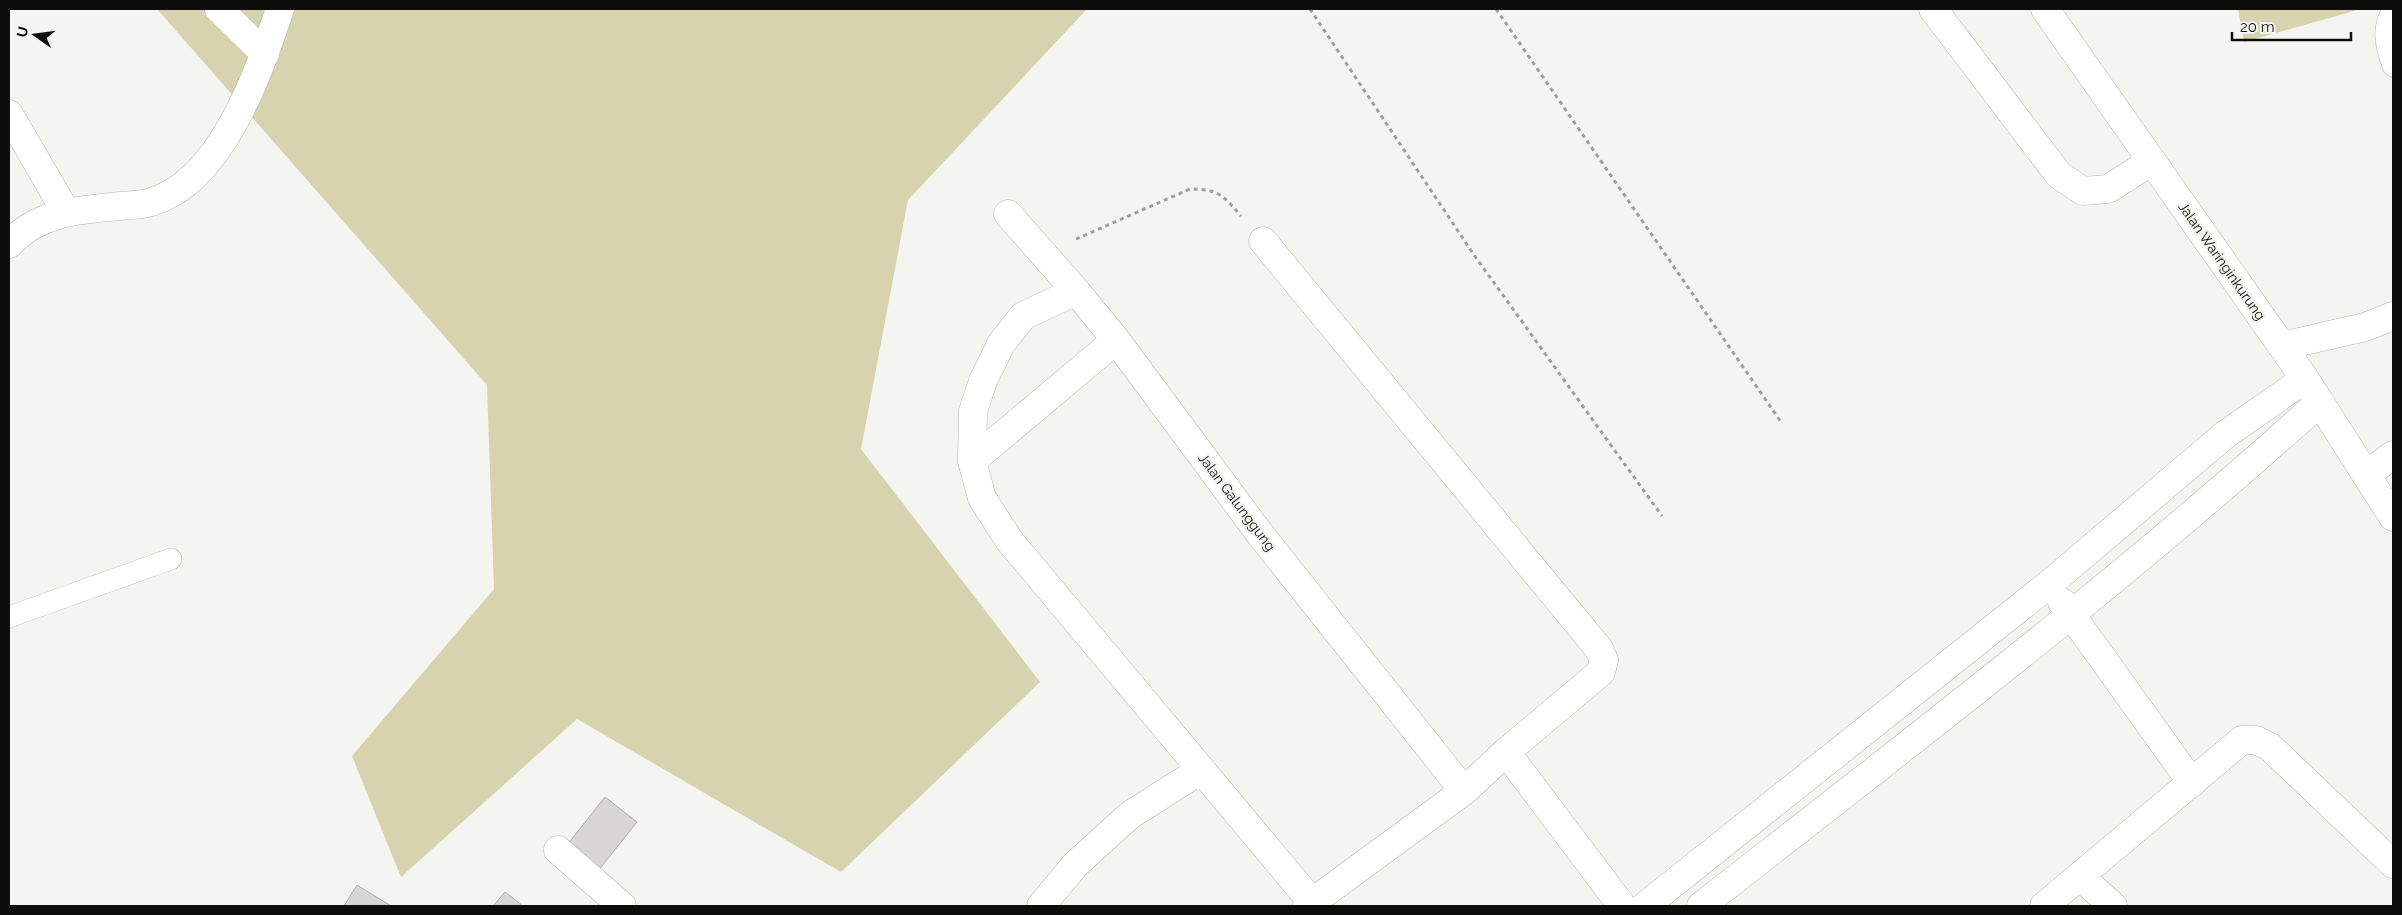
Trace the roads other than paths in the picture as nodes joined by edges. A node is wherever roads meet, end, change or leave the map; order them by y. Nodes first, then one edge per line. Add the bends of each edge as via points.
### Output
1 (219, 9) edge
2 (280, 9) edge
3 (1933, 9) edge
4 (2046, 9) edge
5 (2393, 10) edge
6 (265, 54) junction
7 (2393, 66) edge
8 (9, 114) edge
9 (2152, 161) junction
10 (66, 212) junction
11 (1008, 214) dead end
12 (1262, 241) road end
13 (9, 244) edge
14 (1076, 291) junction
15 (2393, 316) edge
16 (1116, 340) junction
17 (2282, 346) junction
18 (2305, 379) junction
19 (2320, 402) junction
20 (2393, 455) edge
21 (972, 461) junction
22 (2366, 475) junction
23 (2393, 516) edge
24 (171, 559) dead end
25 (2048, 585) junction
26 (2073, 615) junction
27 (9, 617) edge
28 (1506, 752) junction
29 (1202, 770) junction
30 (2192, 783) junction
31 (1464, 791) junction
32 (558, 850) dead end
33 (2393, 864) edge
34 (2081, 877) junction
35 (1309, 904) edge
36 (622, 906) edge
37 (1041, 906) edge
38 (1622, 906) edge
39 (1645, 906) edge
40 (1701, 906) edge
41 (2044, 906) edge
42 (2112, 906) edge

1 - 6 street
2 - 6 street
3 - 9 street via 2059,175 2083,191 2108,189
4 - 9 street, Jalan Waringinkurung
5 - 7 lane via 2386,27 2385,43
6 - 10 street via 234,124 197,174 170,195 150,202
8 - 10 street
9 - 17 street, Jalan Waringinkurung
10 - 13 street via 23,229
11 - 14 street, Jalan Galunggung
12 - 28 street via 1599,649 1604,660 1601,672
14 - 16 street, Jalan Galunggung
14 - 21 street via 1022,316 1001,344 973,411
15 - 17 street via 2365,327
16 - 21 street
16 - 31 street, Jalan Galunggung via 1260,534
17 - 18 street, Jalan Waringinkurung
18 - 19 street, Jalan Waringinkurung
18 - 25 street via 2226,434
19 - 22 street, Jalan Waringinkurung
19 - 26 street
20 - 22 street
21 - 29 street via 982,498 1009,540
22 - 23 street, Jalan Waringinkurung
24 - 27 lane
25 - 26 street
25 - 39 street
26 - 30 street
26 - 40 street
28 - 31 street
28 - 38 street
29 - 35 street
29 - 37 street via 1130,815 1074,865
30 - 33 street via 2242,740 2256,740 2270,747
30 - 34 street
31 - 35 street
32 - 36 street
34 - 41 street
34 - 42 street

